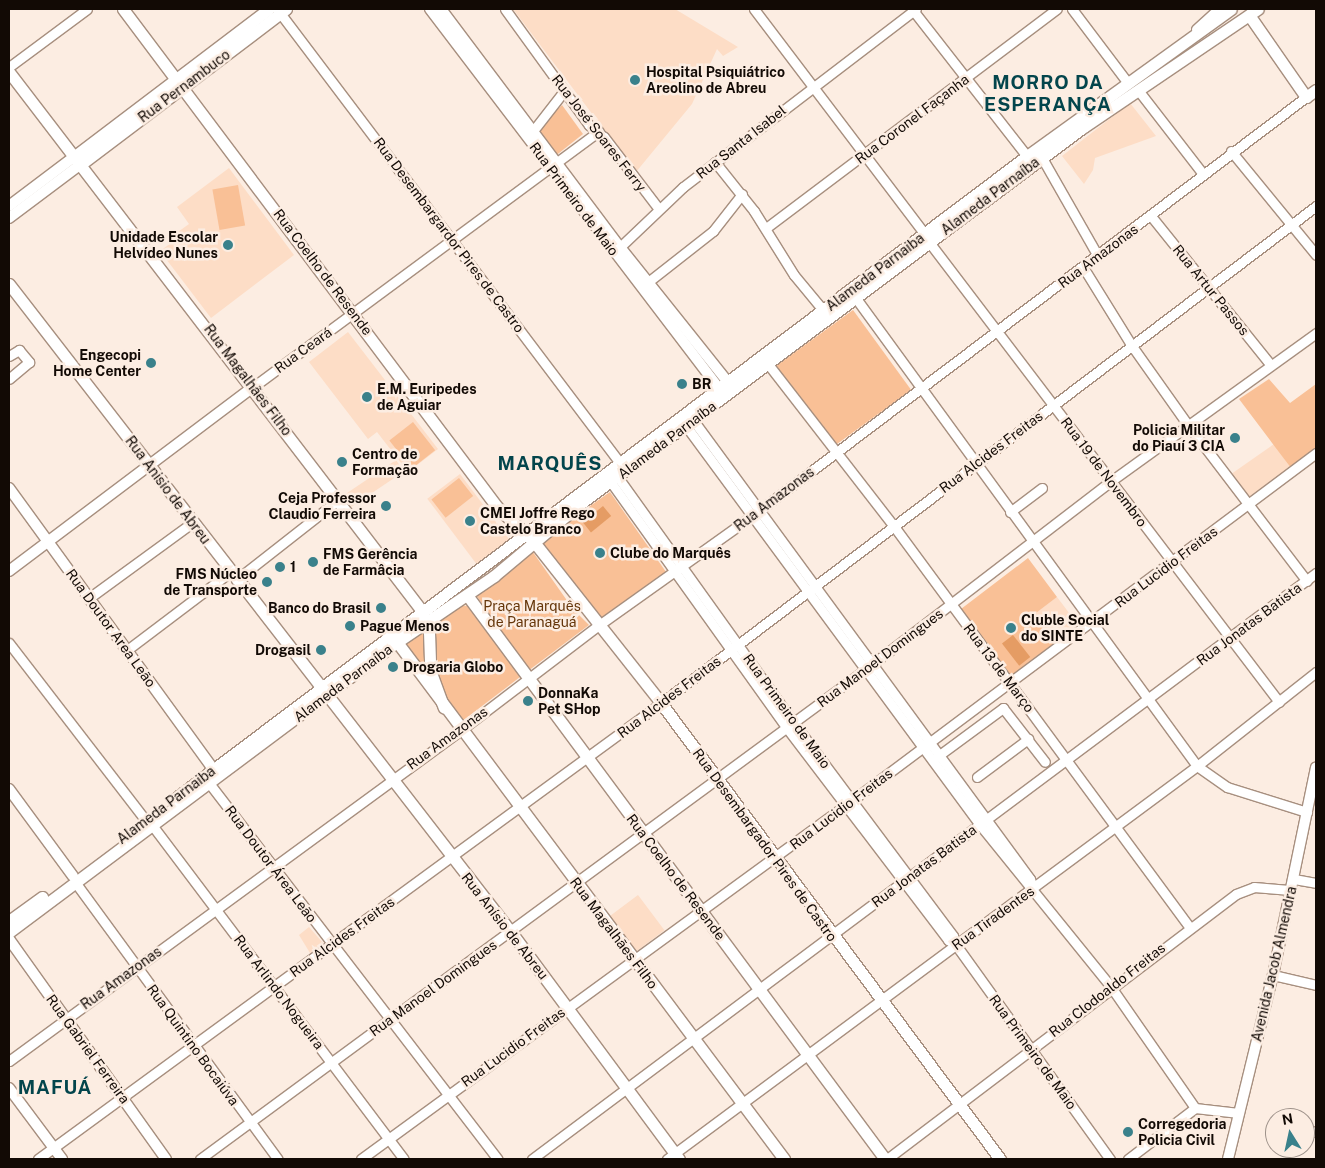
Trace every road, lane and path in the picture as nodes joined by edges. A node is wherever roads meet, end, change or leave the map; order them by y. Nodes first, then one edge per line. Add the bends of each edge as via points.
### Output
1 (87, 9) edge
2 (124, 9) edge
3 (269, 9) edge
4 (430, 9) edge
5 (441, 9) edge
6 (505, 9) edge
7 (754, 9) edge
8 (914, 9) edge
9 (1057, 9) edge
10 (1072, 9) edge
11 (1218, 9) edge
12 (1230, 9) edge
13 (281, 10) edge
14 (1254, 12) edge
15 (1175, 48) junction
16 (9, 67) edge
17 (9, 72) edge
18 (966, 79) junction
19 (180, 82) junction
20 (1128, 82) junction
21 (812, 87) junction
22 (1138, 90) junction
23 (1316, 90) edge
24 (564, 91) junction
25 (1306, 97) junction
26 (599, 131) junction
27 (530, 134) junction
28 (1230, 151) junction
29 (864, 155) junction
30 (1027, 156) junction
31 (1042, 158) junction
32 (78, 160) junction
33 (715, 162) junction
34 (553, 164) junction
35 (1203, 174) junction
36 (742, 194) junction
37 (9, 206) edge
38 (1316, 206) edge
39 (658, 208) junction
40 (1151, 216) junction
41 (9, 218) edge
42 (1291, 225) junction
43 (766, 228) junction
44 (452, 238) junction
45 (927, 238) junction
46 (620, 247) junction
47 (1316, 254) edge
48 (1098, 256) junction
49 (1082, 267) junction
50 (648, 282) junction
51 (9, 284) edge
52 (1210, 287) junction
53 (856, 297) junction
54 (823, 310) junction
55 (354, 312) junction
56 (996, 331) junction
57 (1316, 333) edge
58 (1132, 346) junction
59 (9, 356) edge
60 (768, 364) junction
61 (1270, 364) junction
62 (9, 379) edge
63 (921, 386) junction
64 (253, 387) junction
65 (726, 389) junction
66 (1054, 405) junction
67 (690, 423) junction
68 (1188, 425) junction
69 (836, 453) junction
70 (1316, 453) edge
71 (620, 463) junction
72 (976, 464) junction
73 (150, 467) junction
74 (614, 479) junction
75 (1110, 481) junction
76 (9, 488) edge
77 (1042, 488) dead end
78 (338, 500) junction
79 (1249, 504) junction
80 (1010, 512) junction
81 (755, 514) junction
82 (192, 523) junction
83 (893, 526) junction
84 (526, 533) junction
85 (50, 541) junction
86 (534, 542) junction
87 (1032, 542) junction
88 (1173, 563) junction
89 (680, 568) junction
90 (9, 571) edge
91 (1316, 573) edge
92 (233, 576) junction
93 (1307, 581) junction
94 (811, 590) junction
95 (467, 594) junction
96 (89, 598) junction
97 (952, 605) junction
98 (424, 616) junction
99 (1092, 622) junction
100 (599, 625) junction
101 (1231, 638) junction
102 (397, 642) junction
103 (9, 644) edge
104 (735, 647) junction
105 (128, 650) junction
106 (870, 666) junction
107 (1316, 672) edge
108 (528, 677) junction
109 (1010, 683) junction
110 (324, 692) junction
111 (1149, 700) junction
112 (1279, 702) junction
113 (661, 703) junction
114 (444, 708) junction
115 (790, 725) junction
116 (461, 730) junction
117 (1028, 739) junction
118 (926, 745) junction
119 (938, 756) junction
120 (588, 757) junction
121 (1066, 759) junction
122 (1045, 762) dead end
123 (1197, 766) junction
124 (1316, 767) edge
125 (213, 769) junction
126 (392, 778) junction
127 (977, 778) dead end
128 (716, 779) junction
129 (209, 783) junction
130 (9, 789) edge
131 (850, 803) junction
132 (520, 807) junction
133 (1307, 812) junction
134 (983, 822) junction
135 (149, 823) junction
136 (1115, 826) junction
137 (644, 834) junction
138 (452, 857) junction
139 (774, 858) junction
140 (273, 866) junction
141 (74, 879) junction
142 (1294, 879) junction
143 (907, 880) junction
144 (1316, 883) edge
145 (577, 884) junction
146 (1033, 888) junction
147 (1291, 890) junction
148 (215, 908) junction
149 (702, 911) junction
150 (9, 921) edge
151 (1189, 927) junction
152 (9, 932) edge
153 (510, 932) junction
154 (831, 935) junction
155 (9, 939) edge
156 (332, 944) junction
157 (956, 945) junction
158 (634, 960) junction
159 (136, 968) junction
160 (1272, 975) junction
161 (1316, 985) edge
162 (273, 987) junction
163 (1110, 987) junction
164 (759, 990) junction
165 (880, 1001) junction
166 (568, 1008) junction
167 (65, 1019) junction
168 (390, 1020) junction
169 (692, 1038) junction
170 (193, 1046) junction
171 (1032, 1048) junction
172 (808, 1054) junction
173 (9, 1060) edge
174 (333, 1063) junction
175 (627, 1086) junction
176 (9, 1088) edge
177 (449, 1093) junction
178 (123, 1097) junction
179 (743, 1103) junction
180 (959, 1105) junction
181 (1195, 1108) junction
182 (1239, 1113) junction
183 (251, 1123) junction
184 (389, 1138) junction
185 (54, 1148) junction
186 (674, 1157) edge
187 (38, 1159) edge
188 (62, 1159) edge
189 (166, 1159) edge
190 (200, 1159) edge
191 (278, 1159) edge
192 (361, 1159) edge
193 (404, 1159) edge
194 (497, 1159) edge
195 (532, 1159) edge
196 (784, 1159) edge
197 (886, 1159) edge
198 (1000, 1159) edge
199 (1110, 1159) edge
200 (1128, 1159) edge
201 (1228, 1159) edge

1 - 16 street
2 - 19 main road, Rua Coelho de Resende
3 - 19 main road, Rua Pernambuco
4 - 27 street, Rua Primeiro de Maio
5 - 27 street, Rua Primeiro de Maio
6 - 24 street, Rua José Soares Ferry
7 - 21 street, Rua 19 de Novembro
8 - 18 street
8 - 21 street, Rua Santa Isabel
9 - 18 street, Rua Coronel Façanha
10 - 20 street
11 - 15 street, Alameda Parnaiba
12 - 15 main road, Alameda Parnaiba
13 - 19 main road, Rua Pernambuco
13 - 44 street, Rua Desembargardor Pires de Castro
14 - 22 main road, Alameda Parnaíba
14 - 25 main road
15 - 20 main road, Alameda Parnaiba
17 - 32 main road, Rua Magalhães Filho
18 - 29 street, Rua Coronel Façanha
18 - 30 street
19 - 32 main road, Rua Pernambuco
19 - 55 main road, Rua Coelho de Resende
20 - 30 main road, Alameda Parnaiba
21 - 29 street, Rua 19 de Novembro
21 - 33 street, Rua Santa Isabel
22 - 31 main road, Alameda Parnaíba
22 - 35 street
23 - 25 main road, Rua Amazonas
24 - 26 street, Rua José Soares Ferry via 589,125
24 - 27 street
25 - 28 street, Rua Amazonas
26 - 34 street, Rua Ceará
26 - 39 street, Rua José Soares Ferry
27 - 34 street, Rua Primeiro de Maio
28 - 35 street, Rua Amazonas
28 - 42 street
29 - 43 street, Rua Coronel Façanha
29 - 45 street, Rua 19 de Novembro
30 - 45 main road, Alameda Parnaiba
31 - 45 main road, Alameda Parnaíba
31 - 48 street
32 - 37 street
32 - 41 street
32 - 64 main road, Rua Magalhães Filho
33 - 36 street
33 - 39 street, Rua Santa Isabel
34 - 44 street, Rua Ceará
34 - 46 street, Rua Primeiro de Maio
34 - 65 street, Rua Primeiro de Maio
35 - 40 street, Rua Amazonas
36 - 43 street
36 - 50 street via 713,231
38 - 42 street, Rua Alcides Freitas
39 - 46 street, Rua Santa Isabel
40 - 48 street, Rua Amazonas
40 - 52 street, Rua Artur Passos
42 - 47 street
42 - 52 street, Rua Alcides Freitas
43 - 54 street via 794,275
44 - 55 street, Rua Ceará
44 - 71 street, Rua Desembargardor Pires de Castro
45 - 53 main road, Alameda Parnaíba
45 - 54 main road, Alameda Parnaiba
45 - 56 street, Rua 19 de Novembro
46 - 50 street, Rua Primeiro de Maio
48 - 49 street, Rua Amazonas
49 - 56 street, Rua Amazonas
49 - 58 street
50 - 65 street, Rua Primeiro de Maio
51 - 73 main road, Rua Anisio de Abreu
52 - 58 street, Rua Alcides Freitas
52 - 61 street, Rua Artur Passos
53 - 60 main road, Alameda Parnaíba
53 - 63 street
54 - 65 main road, Alameda Parnaiba
55 - 64 street, Rua Ceará
55 - 84 main road, Rua Coelho de Resende via 497,507
56 - 63 street, Rua Amazonas
56 - 66 street, Rua 19 de Novembro
57 - 61 street, Rua Manoel Domingues
58 - 66 street, Rua Alcides Freitas
58 - 68 street
59 - 62 street via 19,350 28,362
60 - 65 main road, Alameda Parnaíba
60 - 69 street, Rua 13 de Março
61 - 68 street, Rua Manoel Domingues
63 - 69 street, Rua Amazonas
63 - 72 street
64 - 73 street, Rua Ceará
64 - 78 main road, Rua Magalhães Filho
65 - 67 main road, Alameda Parnaíba
65 - 71 main road, Alameda Parnaíba
66 - 72 street, Rua Alcides Freitas
66 - 75 street, Rua 19 de Novembro
67 - 74 main road, Alameda Parnaíba
67 - 81 street
68 - 75 street, Rua Manoel Domingues
68 - 79 street
69 - 81 street, Rua Amazonas
69 - 83 street, Rua 13 de Março
70 - 79 street, Rua Lucidio Freitas
71 - 84 main road, Alameda Parnaíba
72 - 80 street
72 - 83 street, Rua Alcides Freitas
73 - 82 main road, Rua Anisio de Abreu
73 - 85 street, Rua Ceará
74 - 86 main road, Alameda Parnaíba
74 - 89 street, Rua Primeiro de Maio
75 - 87 street, Rua Manoel Domingues
75 - 88 street, Rua 19 de Novembro
76 - 85 street, Rua Doutor Area Leão
77 - 80 street
78 - 92 street
78 - 98 main road, Rua Magalhães Filho
79 - 88 street, Rua Lucidio Freitas
79 - 93 street
80 - 87 street
81 - 89 street, Rua Amazonas
81 - 94 street
82 - 92 main road, Rua Anisio de Abreu
82 - 96 street
83 - 94 street, Rua Alcides Freitas
83 - 97 street, Rua 13 de Março
84 - 86 main road, Rua Desembargador Pires de Castro
84 - 98 main road, Alameda Parnaíba
85 - 90 street, Rua Ceará
85 - 96 street, Rua Doutor Area Leão
86 - 95 main road, Alameda Parnaíba
86 - 100 main road, Rua Desembargador Pires de Castro
87 - 97 street, Rua Manoel Domingues
87 - 99 street
88 - 99 street, Rua Lucidio Freitas
88 - 101 street, Rua 19 de Novembro
89 - 100 street, Rua Amazonas
89 - 104 street, Rua Primeiro de Maio
91 - 93 street, Rua Jonatas Batista
92 - 105 street
92 - 110 main road, Rua Anisio de Abreu
93 - 101 street, Rua Jonatas Batista
94 - 104 street, Rua Alcides Freitas
94 - 106 street
95 - 98 main road, Alameda Parnaíba
95 - 108 main road, Rua Coelho de Resende
96 - 105 street, Rua Doutor Area Leão
97 - 106 street, Rua Manoel Domingues
97 - 109 street, Rua 13 de Março
98 - 102 main road, Alameda Parnaíba
98 - 110 main road, Alameda Parnaíba
98 - 114 main road, Rua Magalhães Filho via 430,670
99 - 109 street, Rua Lucidio Freitas
99 - 111 street
100 - 108 street, Rua Amazonas
100 - 113 main road, Rua Desembargador Pires de Castro
101 - 111 street, Rua Jonatas Batista
101 - 112 street, Rua 19 de Novembro
102 - 110 main road, Alameda Parnaíba
102 - 114 main road, Rua Magalhães Filho
103 - 135 street, Rua Arlindo Nogueira
104 - 113 street, Rua Alcides Freitas
104 - 115 street, Rua Primeiro de Maio
105 - 125 street, Rua Doutor Area Leão
106 - 115 street, Rua Manoel Domingues
106 - 118 street
107 - 112 street, Rua Tiradentes
108 - 116 street, Rua Amazonas
108 - 120 main road, Rua Coelho de Resende
109 - 118 street, Rua Lucidio Freitas
109 - 121 street, Rua 13 de Março
110 - 125 main road, Alameda Parnaiba
110 - 126 main road, Rua Anísio de Abreu
110 - 129 main road, Alameda Parnaíba
111 - 121 street, Rua Jonatas Batista
111 - 123 street
112 - 123 street, Rua Tiradentes
113 - 120 street, Rua Alcides Freitas
113 - 128 main road, Rua Desembargador Pires de Castro
114 - 116 main road, Rua Magalhães Filho
115 - 128 street, Rua Manoel Domingues
115 - 131 street, Rua Primeiro de Maio
116 - 126 street, Rua Amazonas
116 - 132 main road, Rua Magalhães Filho
117 - 119 street via 1002,708
117 - 122 street
117 - 127 street
118 - 119 street
118 - 131 street, Rua Lucidio Freitas
118 - 134 street
119 - 134 street
120 - 132 street, Rua Alcides Freitas
120 - 137 main road, Rua Coelho de Resende
121 - 134 street, Rua Jonatas Batista
121 - 136 street, Rua 13 de Março
123 - 133 street via 1227,787
123 - 136 street, Rua Tiradentes
124 - 133 street, Avenida Jacob Almendra
125 - 135 main road, Alameda Parnaiba
126 - 138 main road, Rua Anísio de Abreu
126 - 140 street, Rua Amazonas
128 - 137 street, Rua Manoel Domingues
128 - 139 main road, Rua Desembargador Pires de Castro
129 - 135 main road, Alameda Parnaíba
129 - 140 street, Rua Doutor Área Leão
130 - 141 street, Rua Quintino Bocaiúva
131 - 139 street, Rua Lucidio Freitas
131 - 143 street, Rua Primeiro de Maio
132 - 138 street, Rua Alcides Freitas
132 - 145 main road, Rua Magalhães Filho
133 - 142 street, Avenida Jacob Almendra
134 - 143 street, Rua Jonatas Batista
134 - 146 street via 1024,883
135 - 141 main road, Alameda Parnaíba
135 - 148 street, Rua Arlindo Nogueira
136 - 146 street, Rua Tiradentes
136 - 151 street, Rua 13 de Março
137 - 145 street, Rua Manoel Domingues
137 - 149 main road, Rua Coelho de Resende
138 - 153 main road, Rua Anísio de Abreu
138 - 156 street, Rua Alcides Freitas
139 - 149 street, Rua Lucidio Freitas
139 - 154 main road, Rua Desembargador Pires de Castro
140 - 148 street, Rua Amazonas
140 - 156 street, Rua Doutor Área Leão
141 - 150 main road
141 - 152 main road, Alameda Parnaíba
141 - 159 street, Rua Quintino Bocaiúva
142 - 144 street
142 - 147 street, Avenida Jacob Almendra
143 - 154 street, Rua Jonatas Batista
143 - 157 street, Rua Primeiro de Maio via 948,940
145 - 153 street, Rua Manoel Domingues
145 - 158 main road, Rua Magalhães Filho
146 - 157 street, Rua Tiradentes
146 - 163 street
147 - 151 street, Rua Clodoaldo Freitas via 1260,886 1248,888
147 - 160 street, Avenida Jacob Almendra
148 - 159 street, Rua Amazonas
148 - 162 street, Rua Arlindo Nogueira
149 - 158 street, Rua Lucidio Freitas
149 - 164 main road, Rua Coelho de Resende
151 - 163 street, Rua Clodoaldo Freitas
153 - 166 main road, Rua Anísio de Abreu
153 - 168 street, Rua Manoel Domingues
154 - 164 street, Rua Jonatas Batista
154 - 165 main road, Rua Desembargador Pires de Castro
155 - 167 street, Rua Gabriel Ferreira
156 - 162 street, Rua Alcides Freitas
156 - 168 street, Rua Doutor Área Leão
157 - 165 street, Rua Tiradentes
157 - 171 street, Rua Primeiro de Maio
158 - 166 street, Rua Lucidio Freitas
158 - 169 main road, Rua Magalhães Filho
159 - 167 street, Rua Amazonas
159 - 170 street, Rua Quintino Bocaiúva
160 - 161 street
160 - 182 street, Avenida Jacob Almendra
162 - 170 street, Rua Alcides Freitas
162 - 174 street, Rua Arlindo Nogueira
163 - 171 street, Rua Clodoaldo Freitas
163 - 181 street
164 - 169 street, Rua Jonatas Batista
164 - 172 main road, Rua Coelho de Resende
165 - 172 street, Rua Tiradentes
165 - 180 main road, Rua Desembargador Pires de Castro
166 - 175 main road, Rua Anísio de Abreu
166 - 177 street, Rua Lucidio Freitas
167 - 173 street, Rua Amazonas
167 - 178 street, Rua Gabriel Ferreira
168 - 174 street, Rua Manoel Domingues
168 - 177 street, Rua Doutor Área Leão
169 - 175 street, Rua Jonatas Batista
169 - 179 main road, Rua Magalhães Filho
170 - 178 street, Rua Alcides Freitas
170 - 183 street, Rua Quintino Bocaiúva
171 - 180 street, Rua Clodoaldo Freitas
171 - 199 street, Rua Primeiro de Maio
172 - 179 street, Rua Tiradentes
172 - 197 main road, Rua Coelho de Resende
174 - 183 street, Rua Manoel Domingues
174 - 184 street, Rua Arlindo Nogueira
175 - 186 main road, Rua Anísio de Abreu
175 - 195 street, Rua Jonatas Batista
176 - 185 street
177 - 184 street, Rua Lucidio Freitas
177 - 194 street, Rua Doutor Área Leão
178 - 185 street, Rua Alcides Freitas
178 - 189 street, Rua Gabriel Ferreira
179 - 186 street, Rua Tiradentes
179 - 196 main road, Rua Magalhães Filho
180 - 197 street, Rua Clodoaldo Freitas
180 - 198 main road, Rua Desembargador Pires de Castro
181 - 182 street
181 - 200 street
182 - 201 street, Avenida Jacob Almendra
183 - 190 street, Rua Manoel Domingues
183 - 191 street, Rua Quintino Bocaiúva
184 - 192 street, Rua Lucidio Freitas
184 - 193 street, Rua Arlindo Nogueira
185 - 187 street, Rua Alcides Freitas
185 - 188 street

